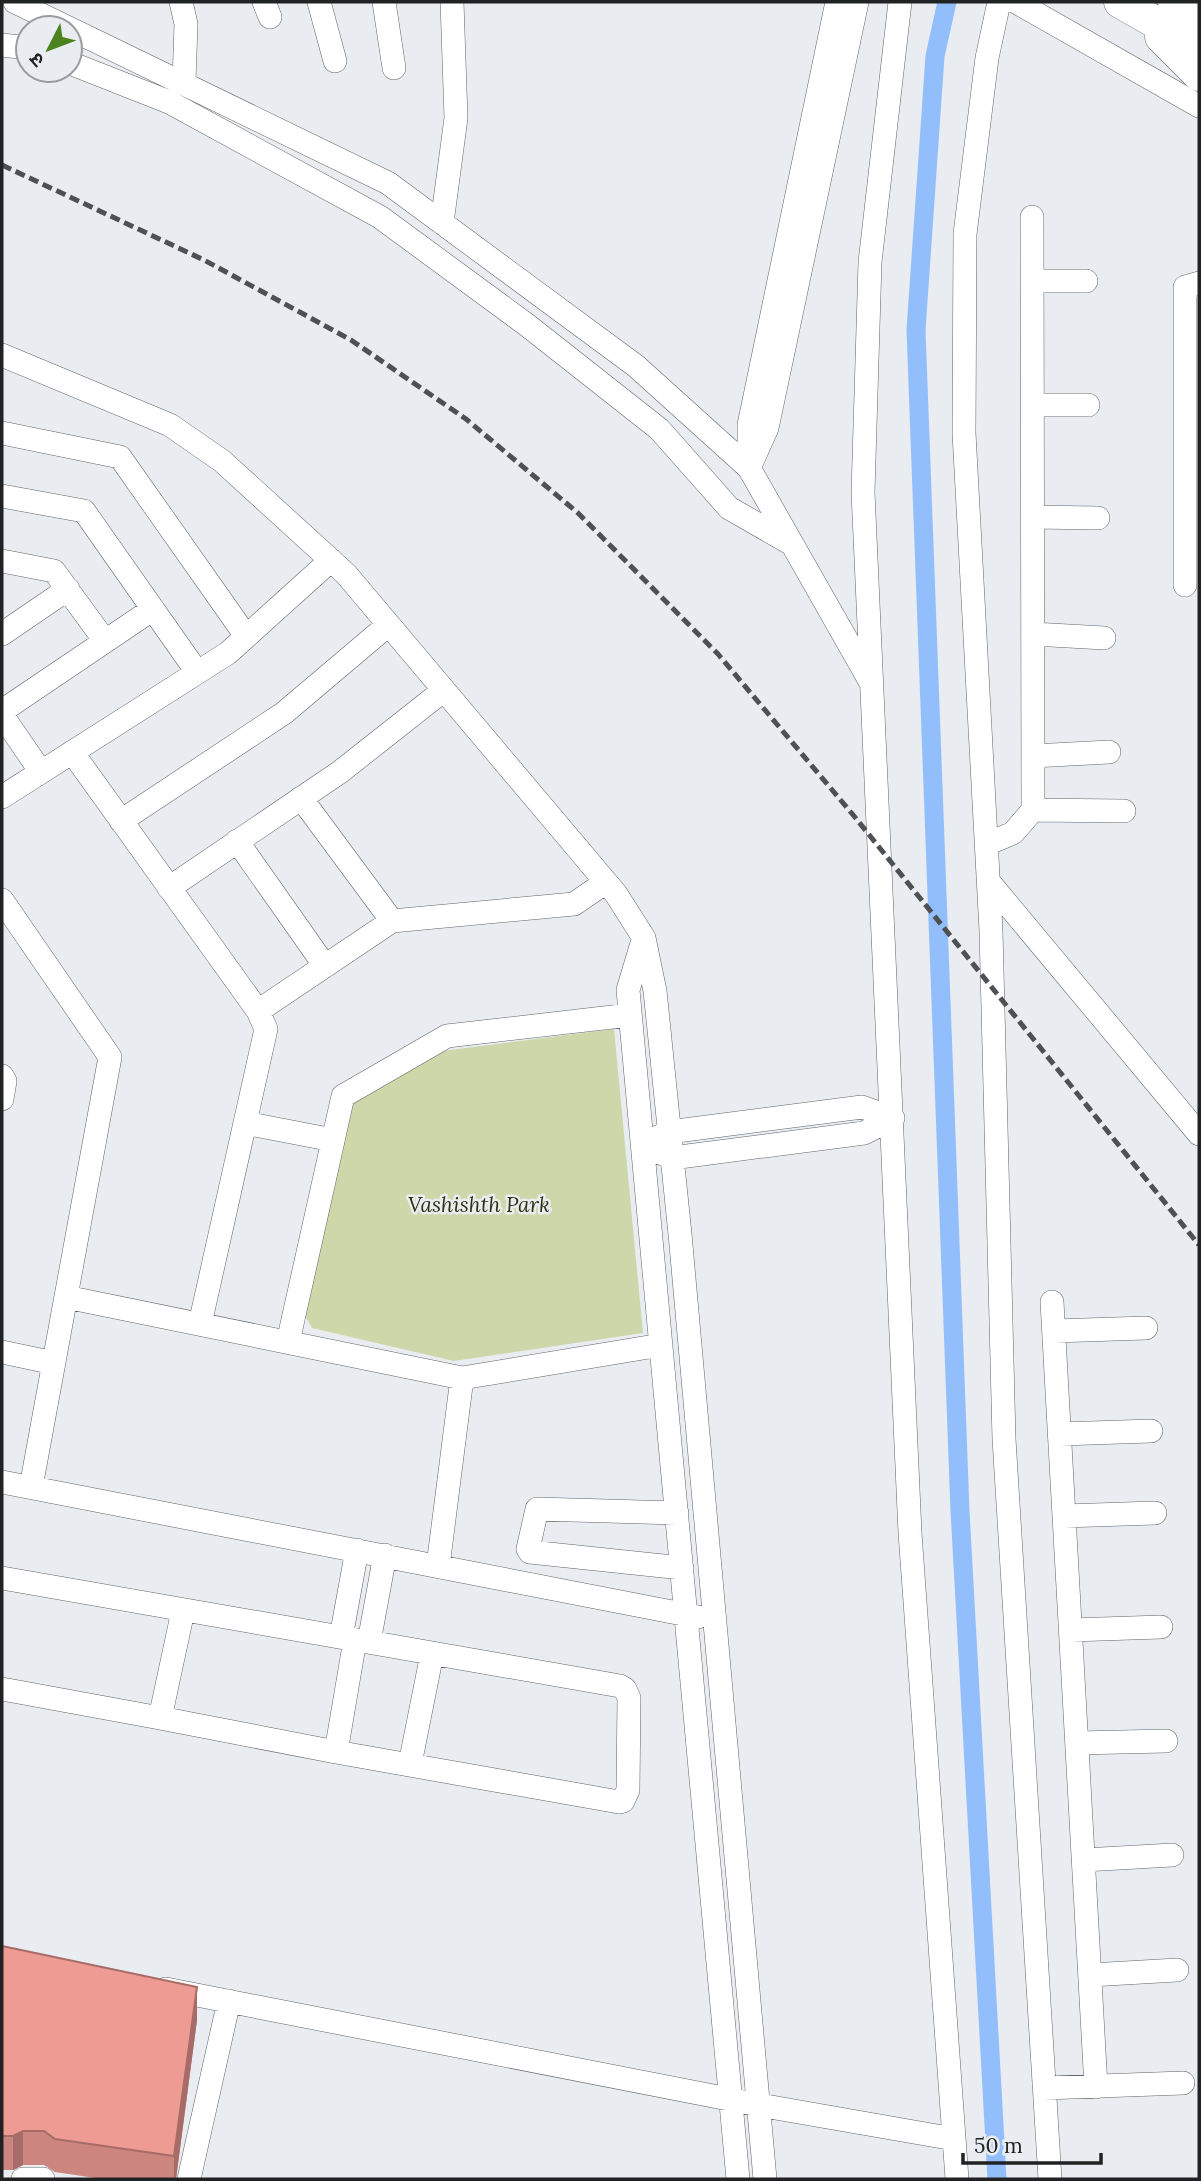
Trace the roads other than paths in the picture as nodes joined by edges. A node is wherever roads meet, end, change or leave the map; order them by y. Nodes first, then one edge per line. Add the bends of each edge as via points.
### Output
1 (15, 2) edge
2 (181, 2) edge
3 (319, 2) edge
4 (384, 2) edge
5 (452, 2) edge
6 (837, 2) edge
7 (857, 2) edge
8 (900, 2) edge
9 (999, 2) edge
10 (1016, 2) edge
11 (1105, 2) edge
12 (1128, 6) edge
13 (1199, 47) edge
14 (335, 61) dead end
15 (394, 68) dead end
16 (84, 69) edge
17 (1199, 75) edge
18 (184, 82) junction
19 (1199, 106) edge
20 (1031, 217) dead end
21 (442, 223) junction
22 (1032, 281) junction
23 (1086, 281) dead end
24 (1199, 284) edge
25 (2, 355) edge
26 (1033, 405) junction
27 (1088, 405) dead end
28 (1192, 425) edge
29 (2, 433) edge
30 (750, 468) junction
31 (2, 496) edge
32 (1033, 517) junction
33 (1098, 518) dead end
34 (793, 545) junction
35 (1192, 552) edge
36 (331, 560) junction
37 (2, 561) edge
38 (1185, 585) dead end
39 (68, 589) junction
40 (153, 609) junction
41 (388, 625) junction
42 (2, 634) edge
43 (1033, 634) junction
44 (246, 636) junction
45 (1104, 638) dead end
46 (105, 641) junction
47 (198, 672) junction
48 (873, 686) junction
49 (444, 690) junction
50 (2, 713) edge
51 (72, 752) junction
52 (1109, 752) dead end
53 (1033, 756) junction
54 (41, 772) junction
55 (2, 797) edge
56 (301, 798) junction
57 (1033, 810) junction
58 (1124, 811) dead end
59 (121, 821) junction
60 (237, 841) junction
61 (987, 844) junction
62 (606, 882) junction
63 (989, 882) junction
64 (169, 888) junction
65 (2, 900) edge
66 (392, 921) junction
67 (644, 938) junction
68 (325, 966) junction
69 (258, 1011) junction
70 (630, 1015) junction
71 (2, 1076) edge
72 (2, 1099) edge
73 (893, 1118) junction
74 (245, 1123) junction
75 (669, 1132) junction
76 (1199, 1134) edge
77 (333, 1140) junction
78 (642, 1143) junction
79 (672, 1158) junction
80 (66, 1297) junction
81 (1052, 1302) dead end
82 (200, 1324) junction
83 (1146, 1328) dead end
84 (1054, 1331) junction
85 (288, 1342) junction
86 (661, 1345) junction
87 (2, 1352) edge
88 (54, 1363) junction
89 (461, 1378) junction
90 (1151, 1431) dead end
91 (1060, 1434) junction
92 (2, 1482) edge
93 (31, 1487) junction
94 (677, 1513) junction
95 (1155, 1513) dead end
96 (1064, 1517) junction
97 (357, 1550) junction
98 (385, 1555) junction
99 (438, 1566) junction
100 (682, 1569) junction
101 (2, 1578) edge
102 (183, 1611) junction
103 (686, 1615) junction
104 (715, 1620) junction
105 (1161, 1627) dead end
106 (1071, 1630) junction
107 (355, 1640) junction
108 (432, 1654) junction
109 (2, 1689) edge
110 (160, 1718) junction
111 (1166, 1741) dead end
112 (1077, 1743) junction
113 (336, 1752) junction
114 (410, 1765) junction
115 (1172, 1855) dead end
116 (1084, 1860) junction
117 (1177, 1970) dead end
118 (1090, 1975) junction
119 (145, 1985) edge
120 (229, 2001) junction
121 (1183, 2084) dead end
122 (1096, 2087) junction
123 (1044, 2088) junction
124 (731, 2099) junction
125 (759, 2105) junction
126 (954, 2138) junction
127 (23, 2179) edge
128 (43, 2179) edge
129 (189, 2179) edge
130 (738, 2179) edge
131 (765, 2179) edge
132 (957, 2179) edge
133 (1050, 2179) edge

1 - 18 street
2 - 18 street via 186,24
3 - 14 street
4 - 15 street
5 - 21 street via 456,118
6 - 30 street via 749,425
7 - 30 street via 767,428
8 - 48 street via 870,262 863,492
9 - 61 street via 987,58 965,234 964,433
10 - 19 street
11 - 12 street
12 - 13 highway
12 - 17 highway
16 - 34 street via 169,102 380,217 659,429 729,508
18 - 21 street via 388,183
20 - 22 street
21 - 30 street via 636,366
22 - 23 street
22 - 26 street
24 - 28 street via 1185,287
25 - 36 street via 170,425 222,461
26 - 27 street
26 - 32 street
28 - 35 street
29 - 44 street via 120,457
30 - 34 street
31 - 40 street via 84,511
32 - 33 street
32 - 43 street
34 - 48 street
35 - 38 street
36 - 41 street
36 - 44 street
37 - 39 street via 54,571
39 - 42 street
39 - 46 street
40 - 46 street
40 - 47 street
41 - 49 street
41 - 59 street via 284,713
43 - 45 street
43 - 53 street
44 - 47 street
46 - 50 street
47 - 51 street
48 - 73 street
49 - 56 street
49 - 62 street
50 - 54 street
51 - 54 street
51 - 59 street
52 - 53 street
53 - 57 street
54 - 55 street
56 - 60 street
56 - 66 street
57 - 58 street
57 - 61 street via 1013,833
59 - 64 street
60 - 64 street
60 - 68 street
61 - 63 street
62 - 66 street via 574,904
62 - 67 street
63 - 76 street
63 - 123 street via 1004,1439
64 - 69 street
65 - 80 street via 110,1057
66 - 68 street
67 - 70 street via 628,990
67 - 75 street via 655,991
68 - 69 street
69 - 74 street via 266,1029
70 - 77 street via 447,1036 343,1096
70 - 78 street
71 - 72 street
73 - 75 street via 862,1107
73 - 79 street via 864,1133
73 - 126 street via 910,1533
74 - 77 street
74 - 82 street
75 - 78 street
75 - 79 street
77 - 85 street
78 - 79 street
78 - 86 street
79 - 104 street
80 - 82 street
80 - 88 street
81 - 84 street
82 - 85 street
83 - 84 street
84 - 91 street
85 - 89 street
86 - 89 street
86 - 94 street
87 - 88 street
88 - 93 street
89 - 99 street
90 - 91 street
91 - 96 street
92 - 93 street
93 - 97 street
94 - 100 street
94 - 100 street via 537,1509 527,1549
95 - 96 street
96 - 106 street
97 - 98 street
97 - 107 street
98 - 99 street
98 - 107 street
99 - 103 street
100 - 103 street
101 - 102 street
102 - 107 street
102 - 110 street
103 - 104 street
103 - 124 street
104 - 125 street
105 - 106 street
106 - 112 street
107 - 108 street
107 - 113 street
108 - 114 street
108 - 114 street via 625,1689 629,1698 628,1790 619,1802
109 - 110 street
110 - 113 street
111 - 112 street
112 - 116 street
113 - 114 street
115 - 116 street
116 - 118 street
117 - 118 street
118 - 122 street
119 - 120 street
120 - 124 street
120 - 129 street
121 - 122 street
122 - 123 street
123 - 133 street
124 - 125 street
124 - 130 street
125 - 126 street
125 - 131 street
126 - 132 street
127 - 128 street

